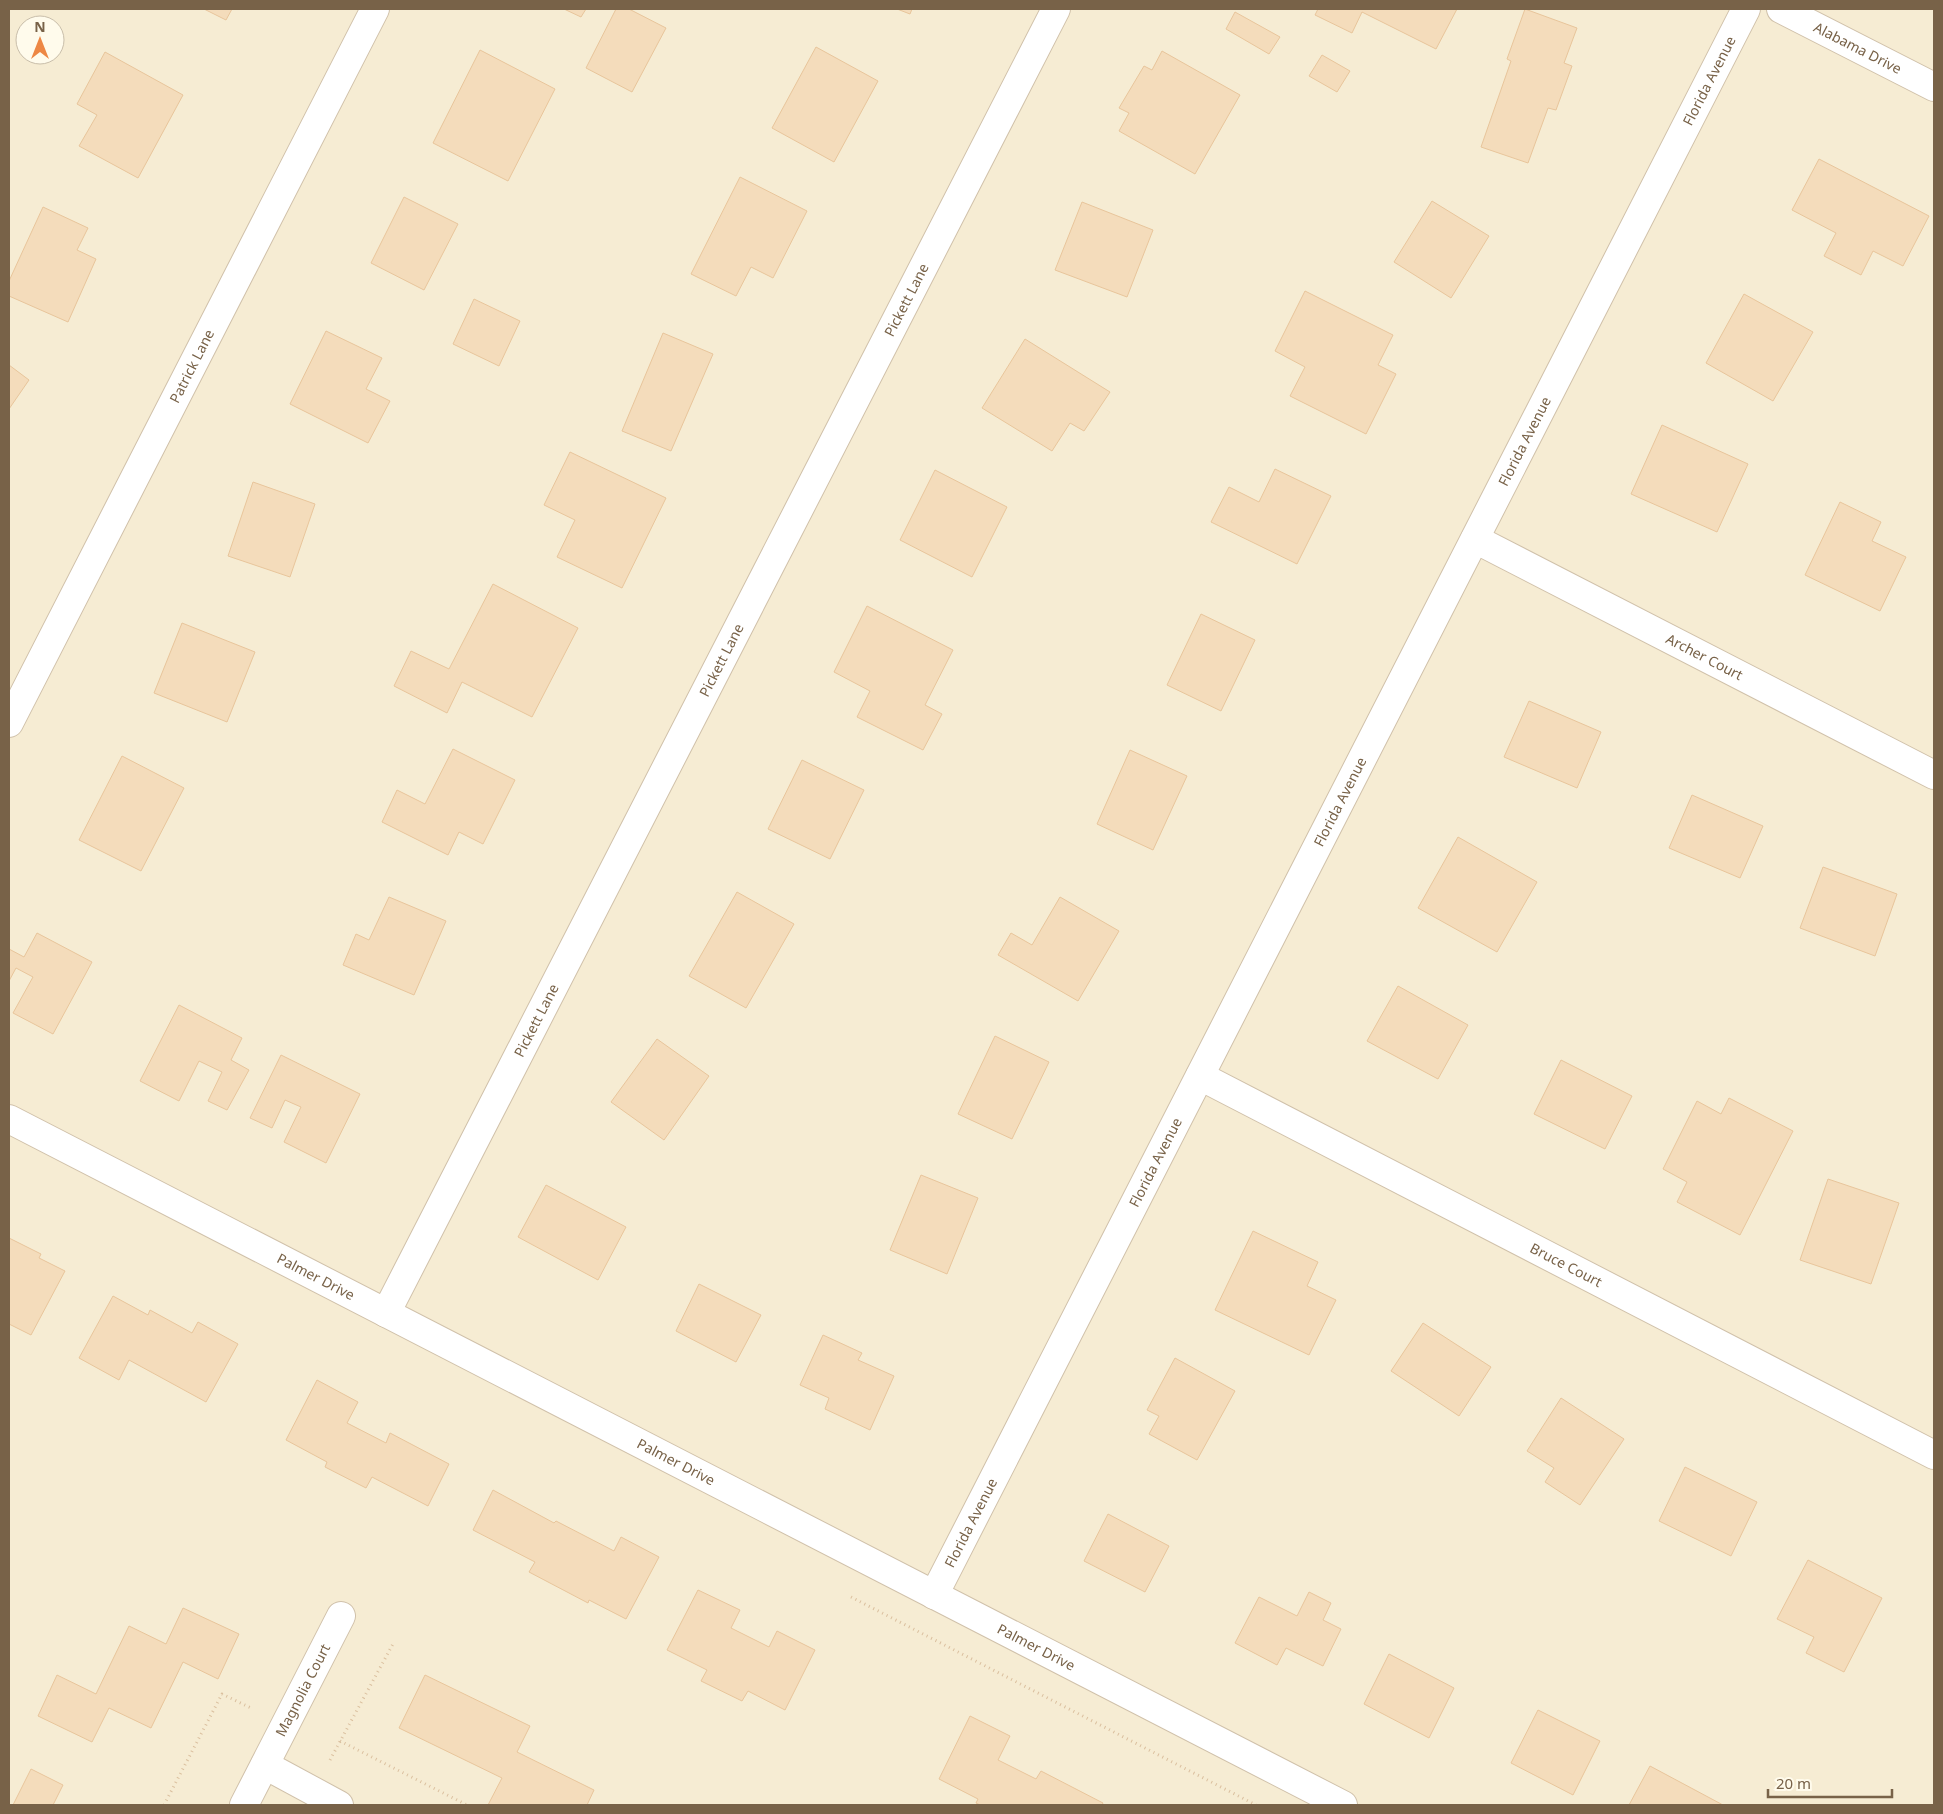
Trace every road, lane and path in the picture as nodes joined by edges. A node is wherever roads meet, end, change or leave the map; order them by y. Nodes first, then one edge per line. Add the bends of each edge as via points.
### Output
1 (375, 9) edge
2 (1056, 9) edge
3 (1746, 9) edge
4 (1780, 9) edge
5 (1934, 87) edge
6 (1475, 539) junction
7 (9, 723) edge
8 (1934, 775) edge
9 (1200, 1076) junction
10 (9, 1119) edge
11 (386, 1313) junction
12 (1934, 1454) edge
13 (934, 1594) junction
14 (851, 1597) dead end
15 (341, 1616) dead end
16 (394, 1642) dead end
17 (257, 1701) dead end
18 (340, 1741) junction
19 (328, 1763) dead end
20 (264, 1765) junction
21 (164, 1805) edge
22 (244, 1805) edge
23 (339, 1805) edge
24 (467, 1805) edge
25 (1256, 1805) edge
26 (1343, 1805) edge

1 - 7 street, Patrick Lane
2 - 11 street, Pickett Lane
3 - 6 street, Florida Avenue
4 - 5 street, Alabama Drive
6 - 8 street, Archer Court
6 - 9 street, Florida Avenue
9 - 12 street, Bruce Court
9 - 13 street, Florida Avenue
10 - 11 street, Palmer Drive
11 - 13 street, Palmer Drive
13 - 26 street, Palmer Drive
14 - 25 path
15 - 20 street, Magnolia Court
16 - 18 path
17 - 21 path via 253,1709 222,1694
18 - 19 path
18 - 24 path
20 - 22 street, Magnolia Court
20 - 23 street

